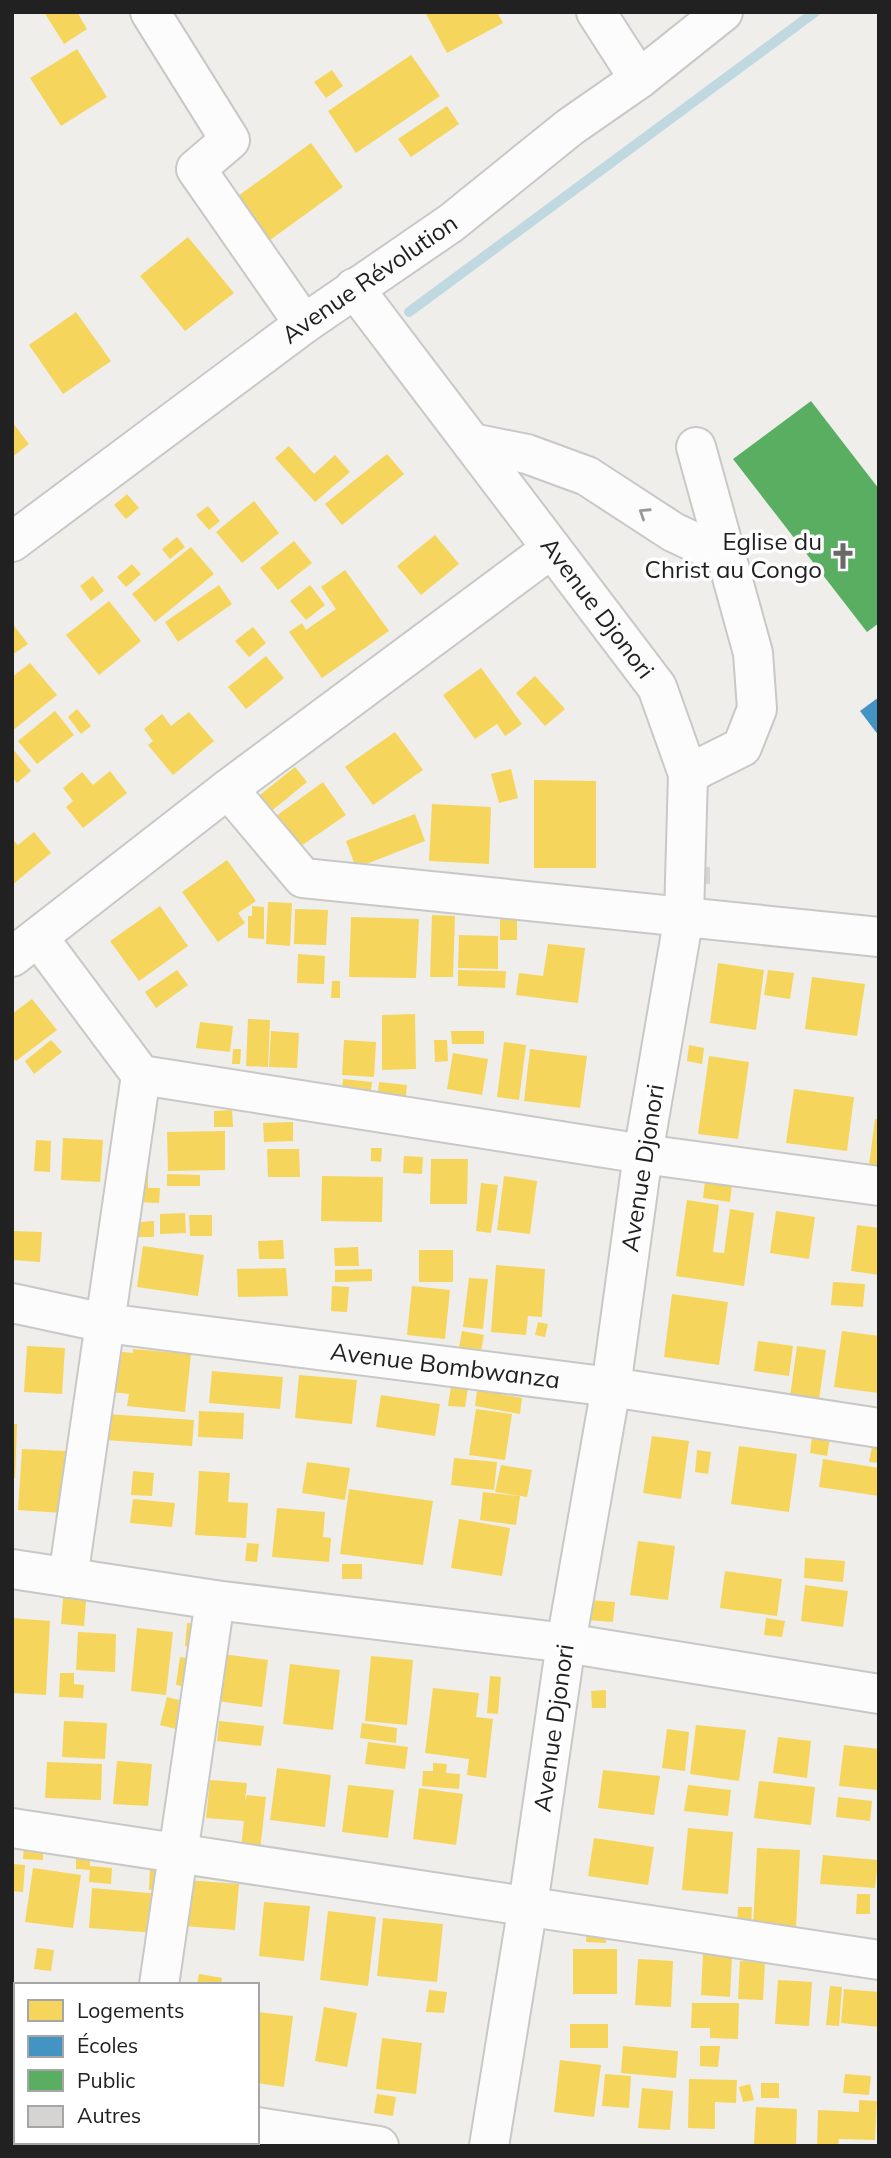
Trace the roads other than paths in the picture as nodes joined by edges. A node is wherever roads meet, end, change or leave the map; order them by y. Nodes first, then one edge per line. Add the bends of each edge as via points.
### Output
1 (150, 12) edge
2 (596, 12) edge
3 (723, 12) edge
4 (639, 79) junction
5 (354, 288) junction
6 (304, 324) junction
7 (472, 443) junction
8 (696, 447) dead end
9 (12, 542) edge
10 (551, 549) junction
11 (726, 557) junction
12 (688, 774) junction
13 (228, 789) junction
14 (684, 916) junction
15 (879, 937) edge
16 (25, 947) edge
17 (141, 1075) junction
18 (643, 1154) junction
19 (879, 1186) edge
20 (12, 1303) edge
21 (105, 1323) junction
22 (611, 1387) junction
23 (879, 1428) edge
24 (12, 1569) edge
25 (68, 1578) junction
26 (215, 1600) junction
27 (566, 1643) junction
28 (879, 1694) edge
29 (12, 1828) edge
30 (178, 1852) junction
31 (528, 1905) junction
32 (879, 1960) edge
33 (159, 1983) edge
34 (259, 2127) edge
35 (379, 2146) edge
36 (489, 2146) edge

1 - 6 street via 230,140 197,169
2 - 4 street
3 - 4 street, Avenue Révolution
4 - 5 street, Avenue Révolution via 570,127 451,223
5 - 6 street, Avenue Révolution
5 - 7 street, Avenue Djonori
6 - 9 street, Avenue Révolution
7 - 10 street, Avenue Djonori
11 -> 7 street via 673,532 587,476 527,454
8 - 11 street
10 - 12 street, Avenue Djonori via 657,687
10 - 13 street
11 - 12 street via 753,653 757,709 742,747
12 - 14 street, Avenue Djonori
13 - 14 street via 303,878
13 - 16 street
14 - 15 street
14 - 18 street, Avenue Djonori
16 - 17 street
17 - 18 street
17 - 21 street
18 - 19 street
18 - 22 street, Avenue Djonori
20 - 21 street, Avenue Bombwanza
21 - 22 street, Avenue Bombwanza
21 - 25 street
22 - 23 street, Avenue Bombwanza
22 - 27 street, Avenue Djonori
24 - 25 street
25 - 26 street
26 - 27 street
26 - 30 street
27 - 28 street
27 - 31 street, Avenue Djonori
29 - 30 street
30 - 31 street
30 - 33 street
31 - 32 street
31 - 36 street, Avenue Djonori
34 - 35 street

